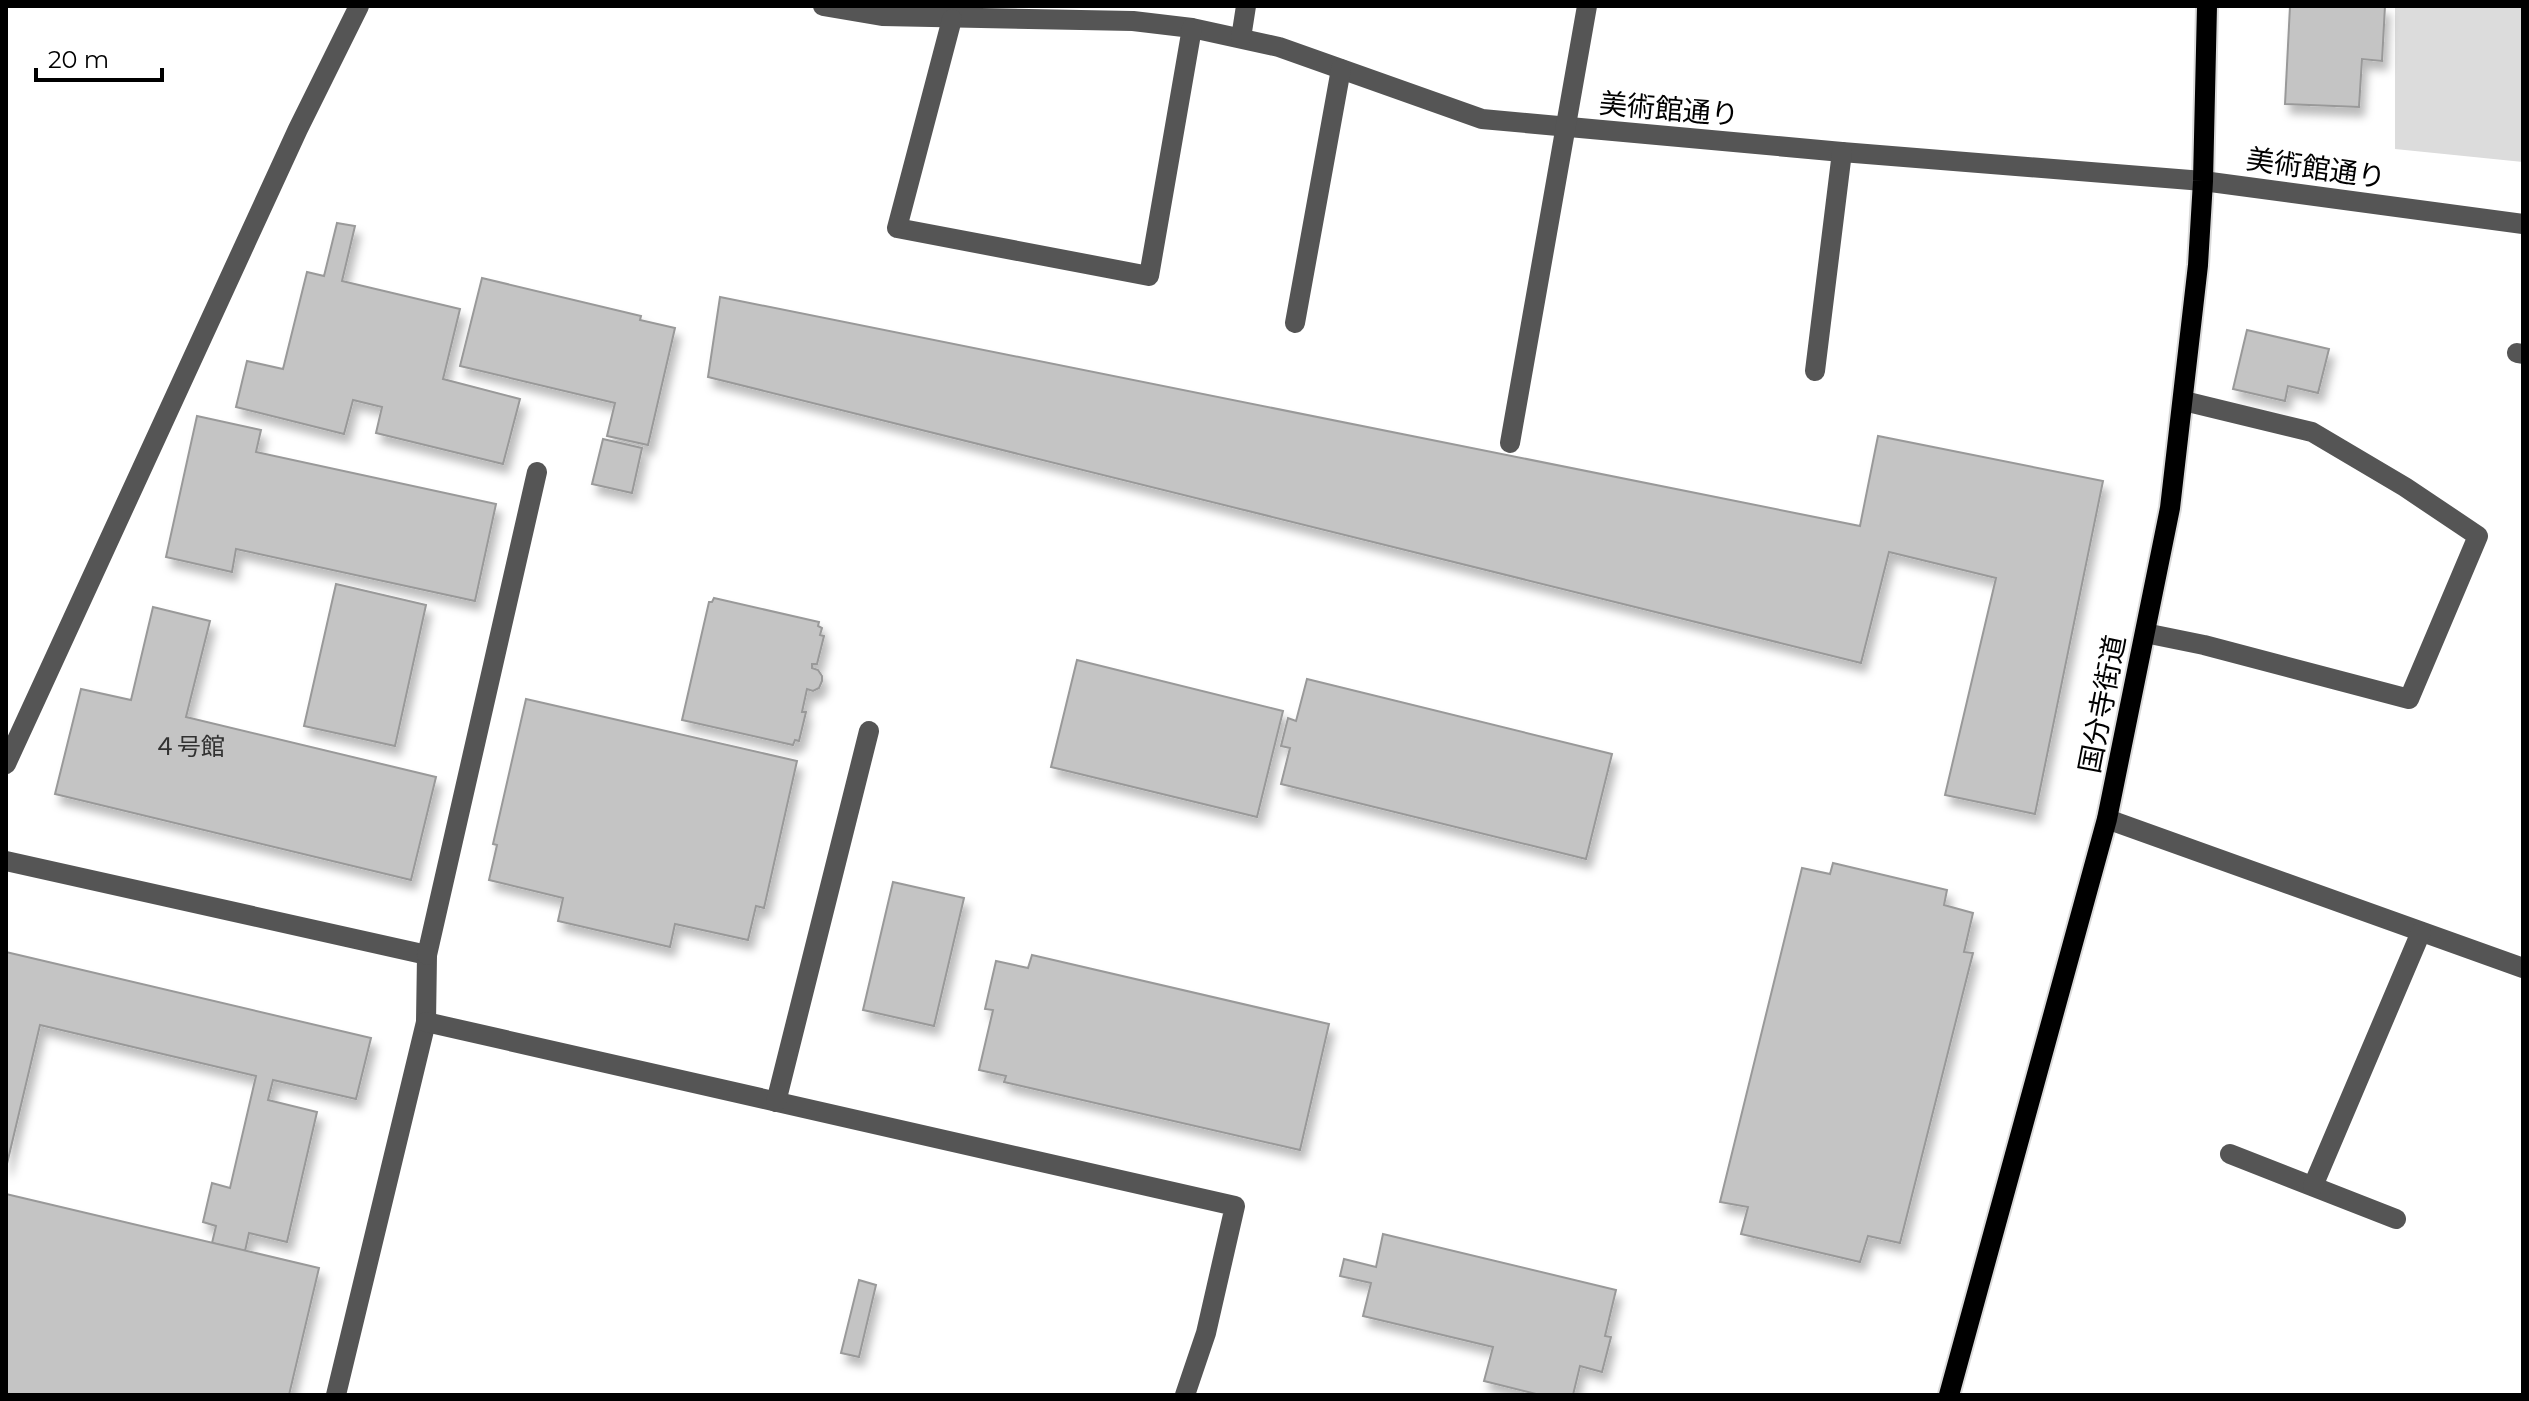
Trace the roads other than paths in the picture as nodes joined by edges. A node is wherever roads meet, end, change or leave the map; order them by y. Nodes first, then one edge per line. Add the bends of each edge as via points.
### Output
1 (359, 6) edge
2 (823, 6) edge
3 (1246, 6) edge
4 (1587, 6) edge
5 (2207, 6) edge
6 (952, 19) junction
7 (1192, 28) junction
8 (1241, 38) junction
9 (1341, 69) junction
10 (1566, 128) junction
11 (1842, 152) junction
12 (2203, 181) junction
13 (2523, 224) edge
14 (1295, 323) dead end
15 (1815, 371) dead end
16 (2184, 401) junction
17 (1510, 443) dead end
18 (537, 472) dead end
19 (2145, 633) junction
20 (869, 731) dead end
21 (6, 764) edge
22 (2107, 819) junction
23 (6, 861) edge
24 (2421, 932) junction
25 (427, 955) junction
26 (2523, 968) edge
27 (426, 1022) junction
28 (776, 1102) junction
29 (2230, 1154) dead end
30 (2313, 1186) junction
31 (2396, 1219) dead end
32 (336, 1395) edge
33 (1185, 1395) edge
34 (1949, 1395) edge

1 - 21 street
2 - 6 street, 美術館通り via 882,16
3 - 8 street
4 - 10 street
5 - 12 main road, 国分寺街道
6 - 7 street, 美術館通り via 1133,21
6 - 7 street via 897,228 1149,276
7 - 8 street, 美術館通り
8 - 9 street, 美術館通り
9 - 10 street, 美術館通り via 1482,119
9 - 14 street
10 - 11 street, 美術館通り
10 - 17 street
11 - 12 street, 美術館通り
11 - 15 street
12 - 13 street, 美術館通り
12 - 16 main road, 国分寺街道
16 - 19 main road, 国分寺街道
16 - 19 street via 2312,432 2478,536 2409,699
18 - 25 street
19 - 22 main road, 国分寺街道
20 - 28 street
22 - 24 street
22 - 34 main road, 国分寺街道
23 - 25 street
24 - 26 street
24 - 30 street
25 - 27 street
27 - 28 street
27 - 32 street
28 - 33 street via 1235,1206 1206,1333
29 - 30 street
30 - 31 street

